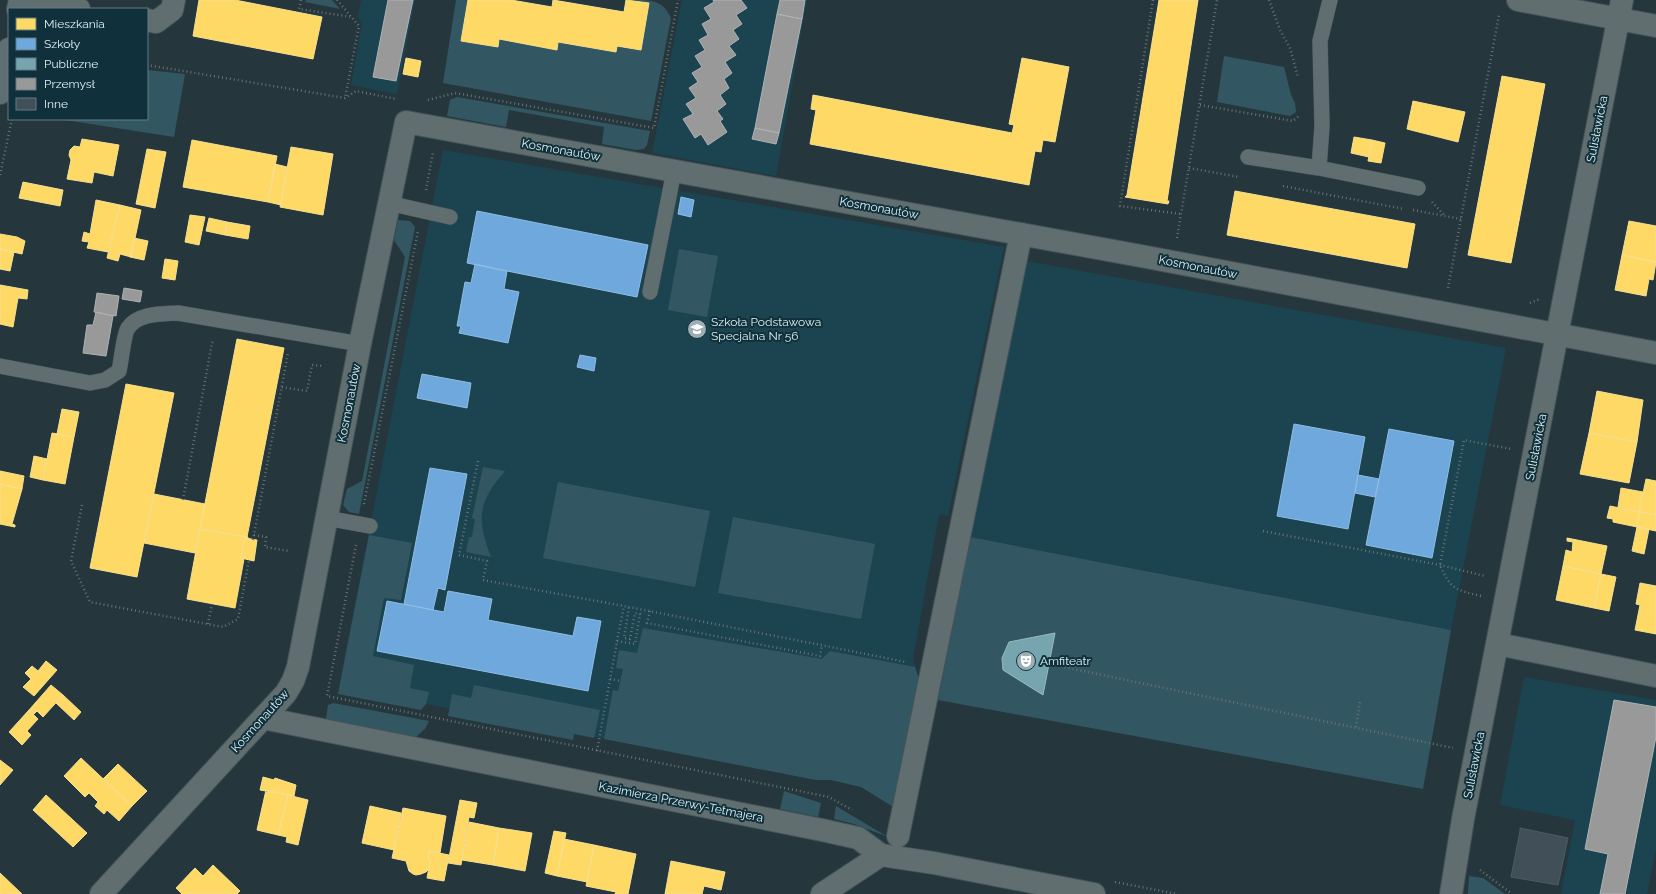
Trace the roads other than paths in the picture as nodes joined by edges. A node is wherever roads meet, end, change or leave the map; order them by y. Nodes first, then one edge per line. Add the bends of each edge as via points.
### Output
1 (33, 0) edge
2 (174, 0) edge
3 (1330, 0) edge
4 (1518, 0) edge
5 (73, 8) edge
6 (1620, 10) edge
7 (148, 20) edge
8 (1656, 26) edge
9 (8, 54) edge
10 (0, 93) edge
11 (1248, 157) dead end
12 (1319, 168) junction
13 (674, 171) junction
14 (1418, 188) dead end
15 (388, 203) junction
16 (450, 217) dead end
17 (1021, 234) junction
18 (650, 292) dead end
19 (1558, 334) junction
20 (360, 344) junction
21 (1656, 353) edge
22 (0, 366) edge
23 (326, 518) junction
24 (365, 525) road end
25 (1498, 644) junction
26 (1656, 676) edge
27 (264, 718) junction
28 (898, 836) dead end
29 (881, 855) junction
30 (102, 894) edge
31 (822, 894) edge
32 (1094, 894) edge
33 (1451, 894) edge

1 - 5 street
2 - 7 street via 172,10 156,22
3 - 12 lane via 1320,41 1322,126
4 - 6 street
6 - 8 street
6 - 19 street, Sulisławicka
9 - 10 main road
11 - 12 lane
12 - 14 lane
13 - 15 street, Kosmonautów via 406,122
13 - 17 street, Kosmonautów
13 - 18 lane
15 - 16 lane
15 - 20 street, Kosmonautów
17 - 19 street, Kosmonautów
17 - 28 street
19 - 21 street, Kosmonautów
19 - 25 street, Sulisławicka
20 - 22 lane via 178,313 155,314 138,319 127,328 119,371 106,380 90,383
20 - 23 street, Kosmonautów
23 - 24 lane
23 - 27 street, Kosmonautów via 298,667 286,693
25 - 26 street
25 - 33 street, Sulisławicka via 1463,819
27 - 29 street, Kazimierza Przerwy-Tetmajera via 822,830 858,838
27 - 30 street, Kosmonautów
29 - 31 street
29 - 32 street, Kazimierza Przerwy-Tetmajera

